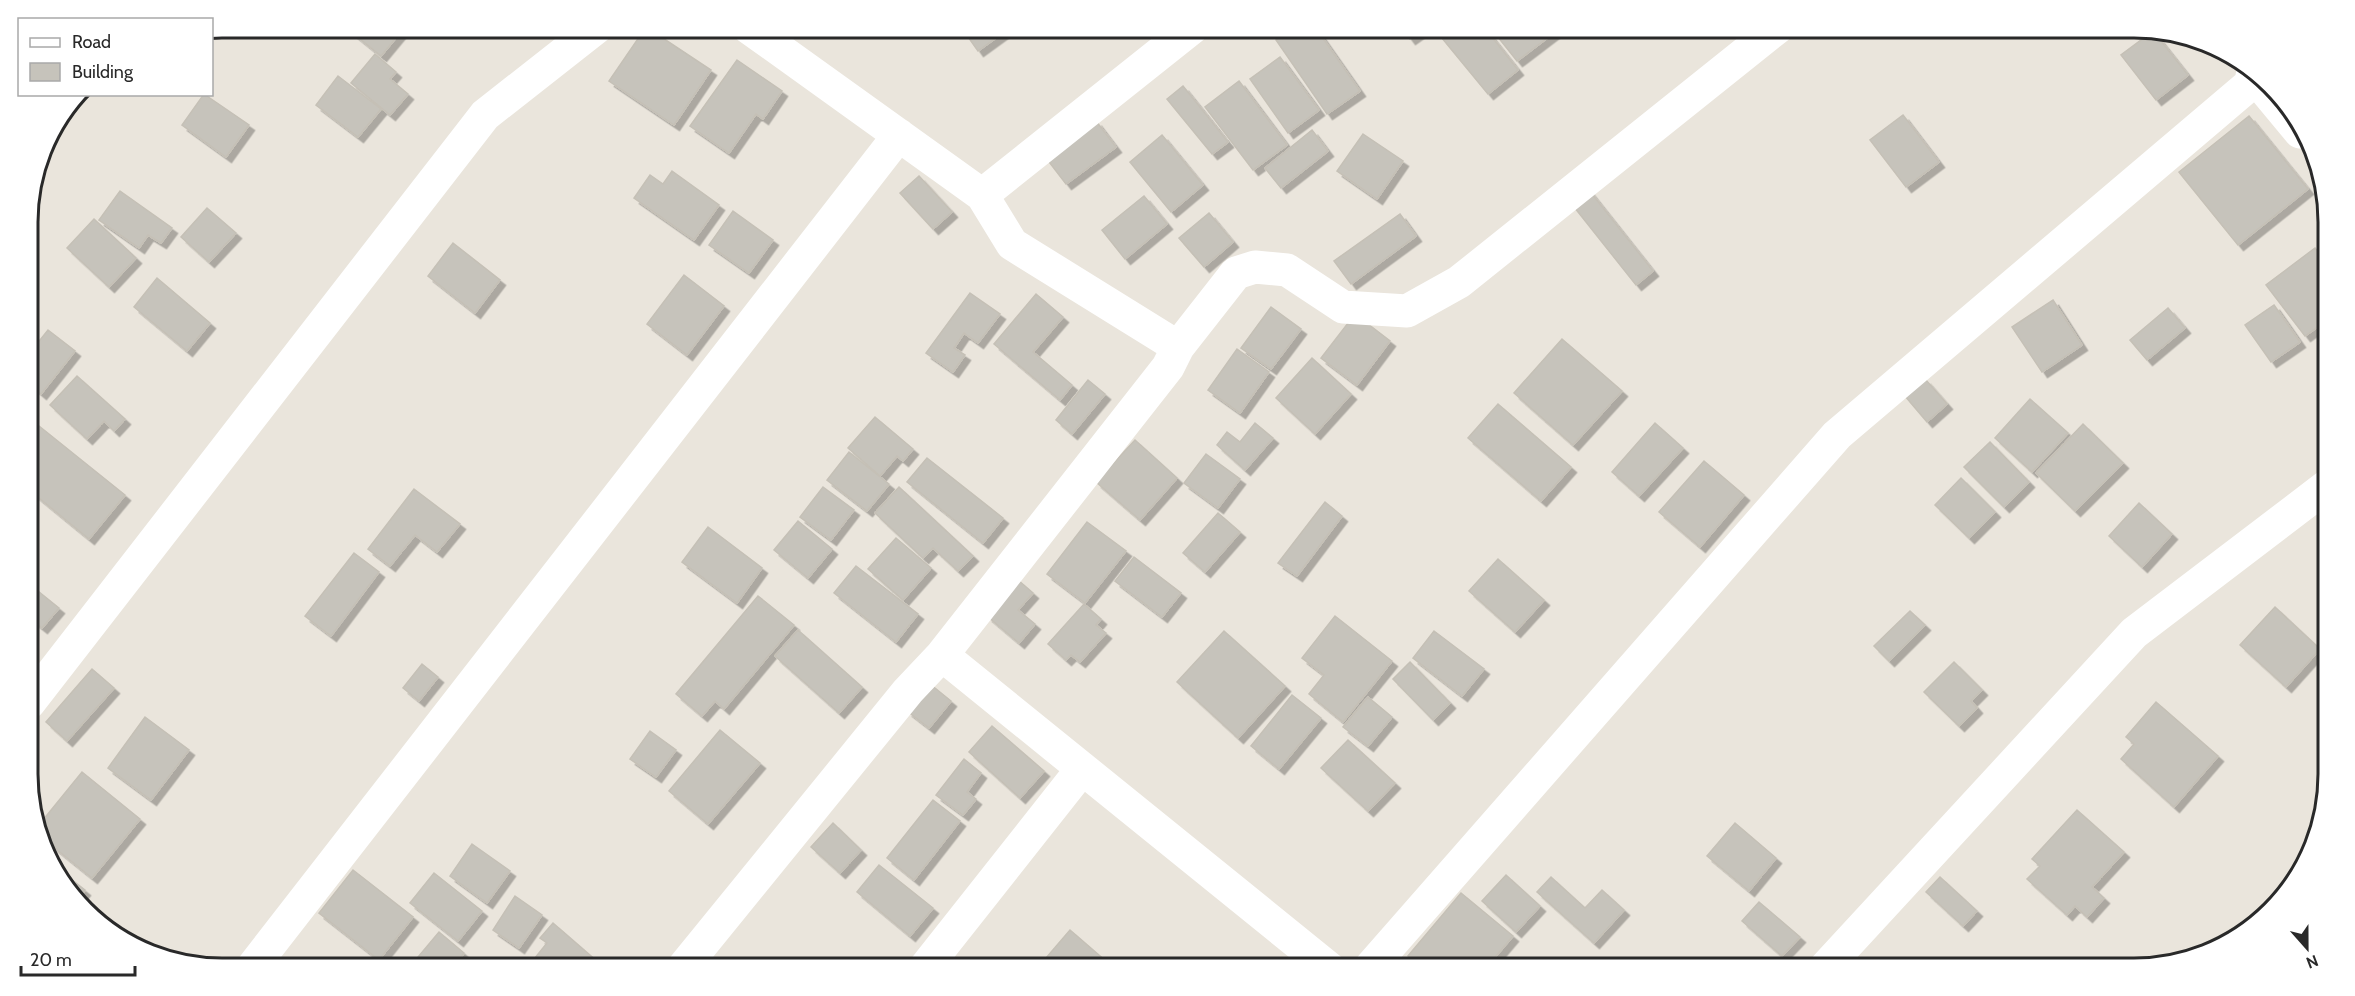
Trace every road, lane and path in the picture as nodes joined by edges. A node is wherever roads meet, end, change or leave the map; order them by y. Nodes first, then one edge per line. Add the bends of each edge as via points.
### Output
1 (1180, 37) edge
2 (1765, 37) edge
3 (583, 38) edge
4 (763, 38) edge
5 (2251, 81) edge
6 (898, 135) junction
7 (982, 195) junction
8 (1178, 347) junction
9 (2318, 493) edge
10 (942, 656) junction
11 (37, 691) edge
12 (1083, 769) junction
13 (1317, 958) edge
14 (1379, 958) edge
15 (1834, 958) edge
16 (258, 959) edge
17 (690, 959) edge
18 (932, 959) edge

1 - 7 street
2 - 8 street via 1459,282 1407,311 1343,308 1287,270 1255,267 1236,273
3 - 11 street via 485,115
4 - 6 street
5 - 14 street via 1837,435
6 - 7 street
6 - 16 street
7 - 8 street via 1012,244
8 - 10 street via 1168,367
9 - 15 street via 2134,633
10 - 12 street
10 - 17 street via 908,691
12 - 13 street
12 - 18 street

